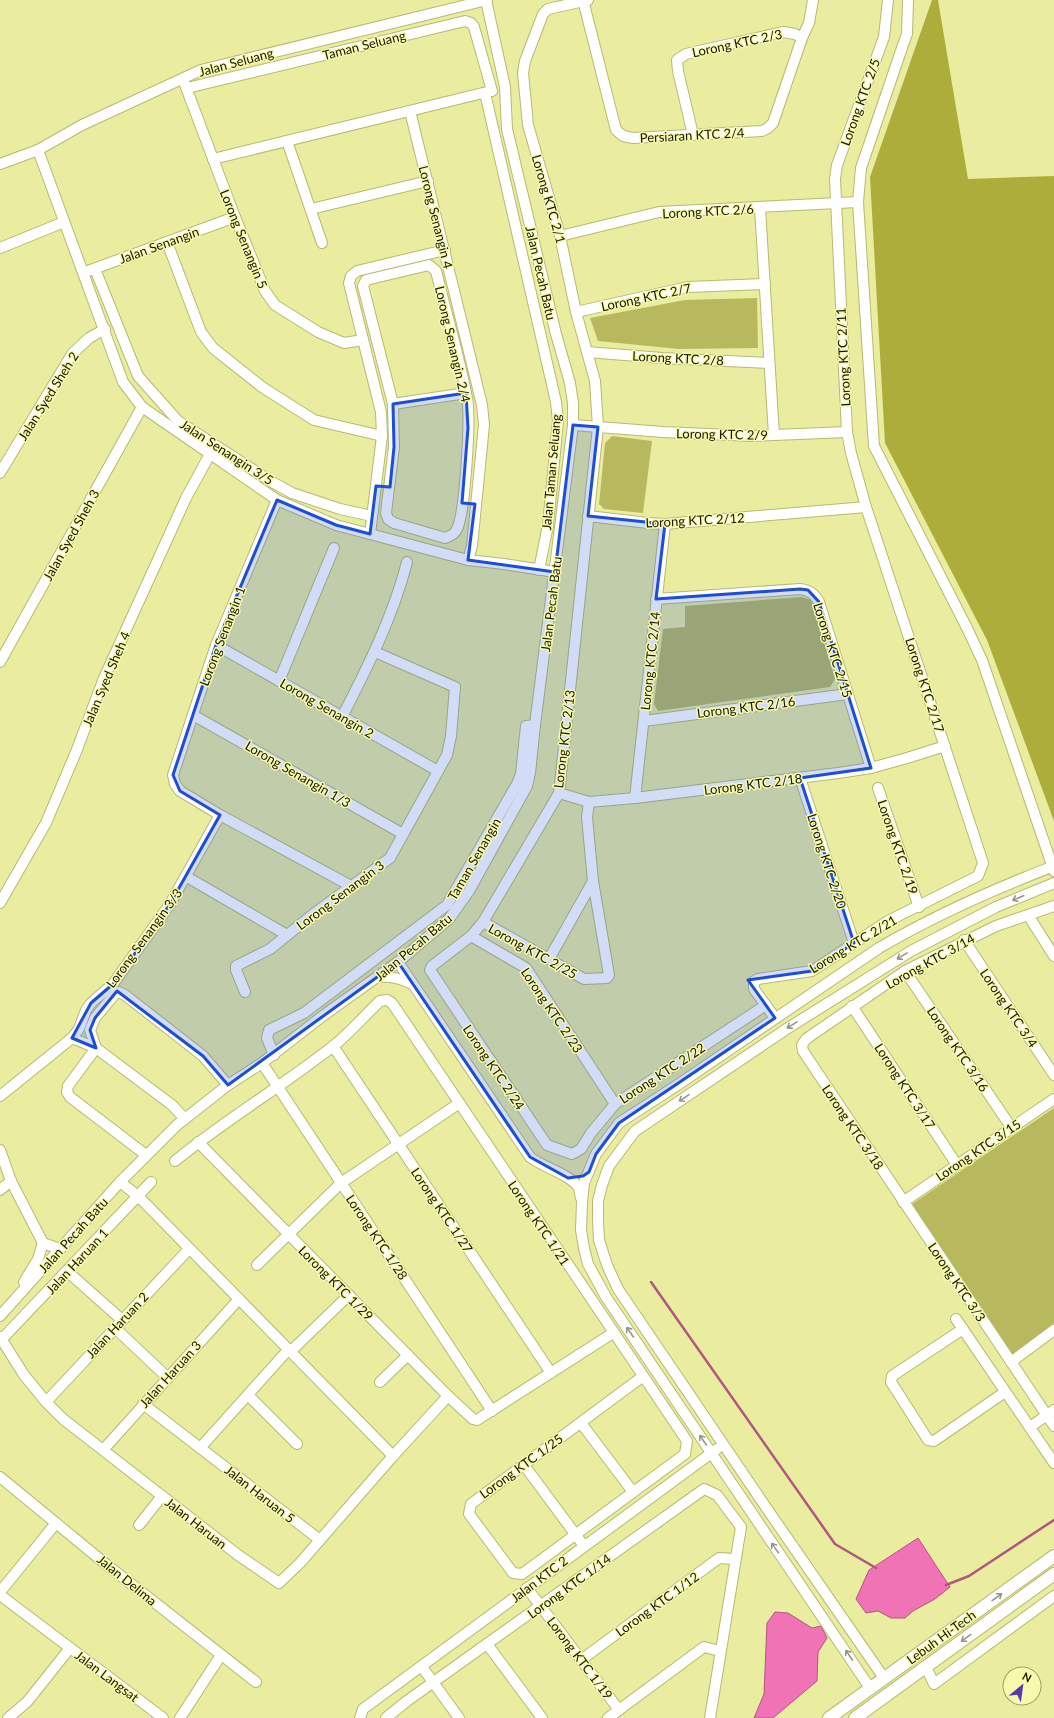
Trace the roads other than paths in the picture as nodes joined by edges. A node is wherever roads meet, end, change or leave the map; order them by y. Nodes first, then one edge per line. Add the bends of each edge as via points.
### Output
1 (487, 0) edge
2 (585, 0) edge
3 (813, 0) edge
4 (888, 0) edge
5 (908, 0) edge
6 (802, 38) junction
7 (182, 78) junction
8 (187, 88) junction
9 (505, 88) junction
10 (488, 92) junction
11 (410, 111) junction
12 (693, 135) junction
13 (288, 141) junction
14 (38, 150) junction
15 (213, 159) junction
16 (0, 164) edge
17 (428, 181) junction
18 (858, 202) junction
19 (837, 204) junction
20 (760, 208) junction
21 (311, 209) junction
22 (235, 217) junction
23 (64, 222) junction
24 (560, 236) junction
25 (167, 242) junction
26 (322, 243) dead end
27 (0, 248) edge
28 (445, 250) junction
29 (95, 269) junction
30 (83, 274) junction
31 (765, 284) junction
32 (456, 296) junction
33 (442, 299) junction
34 (576, 312) junction
35 (370, 317) junction
36 (358, 320) junction
37 (104, 330) junction
38 (363, 340) junction
39 (587, 352) junction
40 (768, 363) junction
41 (466, 393) junction
42 (393, 404) junction
43 (142, 408) junction
44 (573, 425) junction
45 (598, 427) junction
46 (847, 432) junction
47 (774, 435) junction
48 (382, 436) junction
49 (210, 454) junction
50 (0, 473) edge
51 (376, 486) junction
52 (390, 486) junction
53 (277, 500) junction
54 (462, 503) junction
55 (475, 504) junction
56 (866, 507) junction
57 (372, 516) junction
58 (588, 516) junction
59 (664, 524) junction
60 (370, 534) junction
61 (334, 548) dead end
62 (468, 560) junction
63 (407, 562) dead end
64 (539, 570) junction
65 (554, 572) junction
66 (656, 599) junction
67 (216, 645) junction
68 (375, 652) junction
69 (0, 662) edge
70 (279, 681) junction
71 (848, 694) junction
72 (193, 715) junction
73 (342, 717) junction
74 (644, 720) junction
75 (535, 725) junction
76 (945, 746) junction
77 (871, 768) junction
78 (438, 771) junction
79 (800, 778) junction
80 (878, 788) dead end
81 (559, 792) junction
82 (636, 798) junction
83 (589, 802) junction
84 (220, 815) junction
85 (403, 834) junction
86 (983, 864) joint
87 (1053, 868) edge
88 (186, 877) junction
89 (593, 881) junction
90 (1054, 883) edge
91 (351, 886) junction
92 (0, 903) edge
93 (1054, 906) edge
94 (919, 907) junction
95 (1028, 915) junction
96 (483, 922) junction
97 (287, 935) junction
98 (472, 936) junction
99 (964, 940) junction
100 (854, 943) junction
101 (1054, 956) edge
102 (549, 959) junction
103 (398, 962) junction
104 (432, 966) joint
105 (906, 971) junction
106 (378, 977) junction
107 (414, 985) junction
108 (244, 992) dead end
109 (766, 1005) junction
110 (852, 1006) junction
111 (776, 1018) junction
112 (72, 1038) junction
113 (333, 1046) junction
114 (96, 1048) junction
115 (802, 1051) joint
116 (274, 1055) junction
117 (262, 1063) junction
118 (1054, 1075) edge
119 (228, 1085) junction
120 (278, 1087) junction
121 (0, 1096) edge
122 (1054, 1099) edge
123 (458, 1104) junction
124 (615, 1104) junction
125 (185, 1118) junction
126 (1011, 1128) junction
127 (198, 1142) junction
128 (399, 1144) junction
129 (0, 1150) edge
130 (572, 1154) joint
131 (146, 1155) junction
132 (175, 1161) dead end
133 (957, 1165) junction
134 (589, 1172) junction
135 (568, 1178) junction
136 (11, 1182) junction
137 (120, 1182) junction
138 (151, 1182) dead end
139 (342, 1183) junction
140 (0, 1190) edge
141 (138, 1196) junction
142 (582, 1202) junction
143 (903, 1202) junction
144 (289, 1234) junction
145 (43, 1243) junction
146 (189, 1248) junction
147 (60, 1249) junction
148 (257, 1266) dead end
149 (68, 1272) junction
150 (348, 1295) junction
151 (239, 1299) junction
152 (9, 1308) junction
153 (0, 1316) edge
154 (956, 1319) dead end
155 (118, 1324) junction
156 (962, 1329) junction
157 (1054, 1330) edge
158 (613, 1333) junction
159 (1, 1338) edge
160 (289, 1350) junction
161 (408, 1355) junction
162 (1011, 1362) junction
163 (550, 1373) junction
164 (167, 1377) junction
165 (642, 1377) junction
166 (380, 1382) dead end
167 (1005, 1392) junction
168 (248, 1395) junction
169 (448, 1396) junction
170 (46, 1402) junction
171 (143, 1404) junction
172 (492, 1411) junction
173 (1050, 1412) edge
174 (581, 1423) junction
175 (1054, 1426) edge
176 (1030, 1427) junction
177 (297, 1444) dead end
178 (724, 1445) junction
179 (200, 1448) junction
180 (103, 1450) junction
181 (712, 1453) junction
182 (393, 1456) junction
183 (1054, 1463) edge
184 (524, 1464) junction
185 (0, 1477) edge
186 (632, 1492) junction
187 (162, 1496) junction
188 (56, 1523) junction
189 (139, 1525) dead end
190 (576, 1534) junction
191 (320, 1540) junction
192 (584, 1546) junction
193 (1054, 1556) edge
194 (735, 1559) junction
195 (1054, 1574) edge
196 (527, 1588) junction
197 (0, 1593) edge
198 (1054, 1596) edge
199 (541, 1606) junction
200 (487, 1644) junction
201 (70, 1648) junction
202 (720, 1651) junction
203 (221, 1654) junction
204 (581, 1660) junction
205 (422, 1667) junction
206 (926, 1667) junction
207 (884, 1678) junction
208 (256, 1682) dead end
209 (433, 1682) junction
210 (870, 1688) junction
211 (619, 1710) junction
212 (15, 1716) edge
213 (163, 1718) edge
214 (180, 1718) edge
215 (360, 1718) edge
216 (386, 1718) edge
217 (460, 1718) edge
218 (542, 1718) edge
219 (608, 1718) edge
220 (710, 1718) edge
221 (829, 1718) edge
222 (855, 1718) edge

1 - 7 street, Jalan Seluang via 201,70
1 - 9 street, Jalan Pecah Batu
2 - 12 street, Persiaran KTC 2/4 via 616,130 623,136 633,138
2 - 24 street, Lorong KTC 2/1 via 548,9 543,14 523,73 528,124
3 - 6 street, Persiaran KTC 2/4 via 809,22
4 - 19 street, Lorong KTC 2/5 via 884,37 836,165
5 - 18 street via 906,34 861,168
6 - 12 street, Persiaran KTC 2/4 via 773,123 768,128 762,131
6 - 12 street, Lorong KTC 2/3 via 783,32 686,54 677,60
7 - 8 street, Lorong Senangin 5
7 - 14 street, Jalan Seluang via 82,125
8 - 10 street, Taman Seluang via 465,21 474,27
8 - 15 street, Lorong Senangin 5
9 - 10 street
9 - 44 street, Jalan Pecah Batu via 507,128 570,383
10 - 11 street
10 - 64 street, Jalan Taman Seluang via 556,402 558,421 548,525
11 - 13 street
11 - 17 street, Lorong Senangin 4
13 - 15 street
13 - 21 street
14 - 16 street, Jalan Seluang
14 - 23 street
15 - 22 street, Lorong Senangin 5
17 - 21 street
17 - 28 street, Lorong Senangin 4
18 - 19 street, Lorong KTC 2/6
18 - 87 street via 874,446 982,660
19 - 20 street, Lorong KTC 2/6
19 - 46 street, Lorong KTC 2/11
20 - 24 street, Lorong KTC 2/6 via 659,212
20 - 31 street
21 - 26 street
22 - 25 street, Jalan Senangin
22 - 38 street, Lorong Senangin 5 via 265,291 275,305 318,332 344,343
23 - 27 street
23 - 30 street
24 - 34 street, Lorong KTC 2/1
25 - 29 street, Jalan Senangin
25 - 48 street via 201,332 213,348 262,387 314,420
28 - 32 street, Lorong Senangin 4
28 - 36 street via 357,271 350,276 349,284
29 - 30 street, Jalan Senangin
29 - 57 street, Jalan Senangin 3/5 via 138,376 178,421 292,493 340,509
30 - 37 street
31 - 34 street, Lorong KTC 2/7 via 688,287
31 - 40 street
32 - 33 street
32 - 55 street, Lorong Senangin 4 via 482,405 484,425
33 - 35 street, Lorong Senangin 2/4 via 433,267 429,265 394,273 364,282
33 - 41 street, Lorong Senangin 2/4
34 - 39 street, Lorong KTC 2/1
35 - 36 street
35 - 42 street, Lorong Senangin 2/4
36 - 38 street
37 - 43 street via 124,382
37 - 50 street, Jalan Syed Sheh 2 via 89,338 72,354
38 - 48 street via 381,412
39 - 40 street, Lorong KTC 2/8
39 - 45 street, Lorong KTC 2/1 via 595,381
40 - 47 street
41 - 42 street
41 - 54 street, Lorong Senangin 2/4 via 468,428
42 - 52 street, Lorong Senangin 2/4 via 394,447
43 - 49 street
43 - 69 street, Jalan Syed Sheh 3
44 - 45 street, Lorong KTC 2/9
44 - 65 street, Jalan Pecah Batu
45 - 47 street, Lorong KTC 2/9 via 670,433
45 - 58 street
46 - 47 street, Lorong KTC 2/9
46 - 56 street, Lorong KTC 2/11 via 850,453
48 - 51 street
49 - 53 street
49 - 92 street, Jalan Syed Sheh 4 via 186,498 104,678 46,823
51 - 52 street
51 - 57 street
52 - 54 street, Lorong Senangin 2/4 via 386,513 388,519 445,538 451,536 458,528
53 - 60 street via 336,525
53 - 67 street, Lorong Senangin 1
54 - 55 street
55 - 62 street, Lorong Senangin 4 via 472,546
56 - 59 street, Lorong KTC 2/12
56 - 76 street, Lorong KTC 2/17
57 - 60 street
58 - 59 street, Lorong KTC 2/12
58 - 81 street, Lorong KTC 2/13
59 - 66 street, Lorong KTC 2/14
60 - 62 street
61 - 70 street
62 - 64 street
63 - 68 street via 399,592
64 - 65 street
65 - 75 street, Jalan Pecah Batu
66 - 71 street, Lorong KTC 2/15 via 808,590 819,602
66 - 74 street, Lorong KTC 2/14
67 - 70 street, Lorong Senangin 2
67 - 72 street, Lorong Senangin 1
68 - 73 street
68 - 78 street, Lorong Senangin 3 via 455,687 448,755
70 - 73 street, Lorong Senangin 2
71 - 74 street, Lorong KTC 2/16
71 - 77 street, Lorong KTC 2/15
72 - 84 street, Lorong Senangin 1 via 173,775 175,784 180,791
72 - 85 street, Lorong Senangin 1/3
73 - 78 street, Lorong Senangin 2
74 - 82 street, Lorong KTC 2/14
75 - 103 street, Jalan Pecah Batu via 530,773 526,786 469,891 449,919
75 - 116 street, Taman Senangin via 526,726 521,774 517,784 447,905 304,1013 269,1030 267,1038
76 - 77 street, Lorong KTC 2/18
76 - 86 street, Lorong KTC 2/17
77 - 79 street, Lorong KTC 2/18
78 - 85 street, Lorong Senangin 3
79 - 82 street, Lorong KTC 2/18
79 - 100 street, Lorong KTC 2/20
80 - 94 street, Lorong KTC 2/19
81 - 83 street, Lorong KTC 2/18
81 - 96 street, Lorong KTC 2/13
82 - 83 street, Lorong KTC 2/18
83 - 89 street via 587,817
84 - 88 street, Lorong Senangin 3/3
84 - 91 street
85 - 91 street, Lorong Senangin 3 via 390,858
86 - 94 street, Lorong KTC 2/21 via 978,876
87 - 111 street via 968,901 904,934 879,948
88 - 97 street
88 - 112 street, Lorong Senangin 3/3 via 113,984 86,1010 79,1030
89 - 102 street
89 - 102 street, Lorong KTC 2/25 via 607,978 584,979
90 -> 178 street via 911,950 788,1028 635,1131 609,1166 598,1201 599,1240 607,1265 618,1289
91 - 97 street, Lorong Senangin 3
93 - 95 street, Lorong KTC 3/14
94 - 100 street, Lorong KTC 2/21 via 888,921
95 - 99 street, Lorong KTC 3/14
95 - 101 street
96 - 98 street, Lorong KTC 2/13
96 - 102 street, Lorong KTC 2/25
97 - 108 street, Lorong Senangin 3 via 270,949 236,966
98 - 104 street, Lorong KTC 2/13
98 - 124 street, Lorong KTC 2/23 via 526,968
99 - 105 street, Lorong KTC 3/14
99 - 118 street, Lorong KTC 3/4
100 - 109 street, Lorong KTC 2/21 via 812,971 754,981 754,989
103 - 106 street, Jalan Pecah Batu
103 - 107 street
104 - 130 street, Lorong KTC 2/24 via 431,973 547,1146
105 - 110 street, Lorong KTC 3/14
105 - 126 street, Lorong KTC 3/16
106 - 107 street via 391,976
106 - 116 street, Jalan Pecah Batu
107 - 135 street via 530,1157
109 - 111 street
109 - 124 street, Lorong KTC 2/22
110 - 115 street, Lorong KTC 3/14 via 806,1039
110 - 133 street, Lorong KTC 3/17
111 - 134 street via 619,1123 596,1154
112 - 114 street
112 - 121 street, Lorong Senangin 3/3
113 - 120 street, Lorong KTC 1/21
113 - 123 street, Lorong KTC 1/21 via 380,1001 387,1000 392,1003
113 - 128 street, Lorong KTC 1/27
114 - 119 street via 90,1030 92,1024 115,994 120,992 203,1056
114 - 125 street via 172,1105
114 - 131 street via 68,1086 67,1092 70,1097
115 - 143 street, Lorong KTC 3/18
116 - 117 street, Jalan Pecah Batu
117 - 119 street, Jalan Pecah Batu
117 - 120 street, Lorong KTC 1/28
119 - 125 street, Jalan Pecah Batu
120 - 127 street, Lorong KTC 1/21
120 - 139 street, Lorong KTC 1/28
122 - 126 street, Lorong KTC 3/15
123 - 128 street
123 - 158 street, Lorong KTC 1/21
124 - 130 street, Lorong KTC 2/22 via 581,1149
125 - 131 street, Jalan Pecah Batu
126 - 133 street, Lorong KTC 3/15
127 - 132 street, Lorong KTC 1/21
127 - 144 street, Lorong KTC 1/29
128 - 139 street
128 - 163 street, Lorong KTC 1/27
129 - 136 street
131 - 137 street, Jalan Pecah Batu
133 - 143 street, Lorong KTC 3/15
134 - 135 street via 577,1178
134 - 142 street via 584,1183
135 - 142 street via 579,1189
136 - 140 street
136 - 145 street
137 - 141 street
137 - 147 street, Jalan Pecah Batu
138 - 141 street, Jalan Haruan 1
139 - 144 street
139 - 172 street, Lorong KTC 1/28
141 - 146 street
141 - 149 street, Jalan Haruan 1
181 -> 142 street via 606,1296 588,1264 581,1230
143 - 162 street, Lorong KTC 3/3
144 - 148 street
144 - 150 street, Lorong KTC 1/29
145 - 147 street
145 - 152 street via 38,1259
146 - 151 street
146 - 155 street, Jalan Haruan 2
147 - 152 street, Jalan Pecah Batu
149 - 155 street
149 - 159 street, Jalan Haruan 1
150 - 160 street
150 - 161 street, Lorong KTC 1/29
151 - 160 street
151 - 164 street, Jalan Haruan 3
152 - 153 street, Jalan Pecah Batu
154 - 156 street
155 - 164 street
155 - 170 street, Jalan Haruan 2
156 - 167 street
156 - 167 street via 892,1376 891,1382 928,1440 932,1442
157 - 162 street
158 - 163 street
158 - 165 street, Lorong KTC 1/21
159 - 170 street, Jalan Haruan via 24,1375
160 - 168 street
160 - 182 street
161 - 166 street
161 - 169 street, Lorong KTC 1/29
162 - 173 street, Lorong KTC 3/3
163 - 172 street
164 - 171 street, Jalan Haruan 3
165 - 174 street, Lorong KTC 1/25
165 - 186 street, Lorong KTC 1/21 via 687,1441 685,1454
167 - 176 street
168 - 177 street
168 - 179 street
169 - 172 street, Lorong KTC 1/29 via 470,1417 477,1420
169 - 182 street, Jalan Haruan
170 - 180 street, Jalan Haruan via 63,1419
171 - 179 street, Jalan Haruan 5
171 - 180 street, Jalan Haruan 3
173 - 175 street, Lorong KTC 3/3
173 - 176 street
174 - 184 street, Lorong KTC 1/25
174 - 186 street
176 - 183 street
178 - 181 street, Jalan KTC 2
178 - 207 street
179 - 191 street, Jalan Haruan 5
180 - 187 street, Jalan Haruan
181 - 192 street, Jalan KTC 2
210 -> 181 street
182 - 191 street, Jalan Haruan
184 - 190 street
184 - 190 street, Lorong KTC 1/25 via 470,1504 469,1514 513,1572 522,1574
185 - 188 street, Jalan Delima
186 - 190 street, Lorong KTC 1/21
187 - 189 street
187 - 191 street, Jalan Haruan via 238,1556 277,1582 281,1582
188 - 197 street
188 - 203 street, Jalan Delima
190 - 192 street
192 - 196 street, Jalan KTC 2
207 -> 193 main road, Lebuh Hi-Tech
194 - 199 street, Lorong KTC 1/14 via 742,1527 717,1495 704,1489
194 - 202 street
194 - 204 street, Lorong KTC 1/12 via 719,1558
195 -> 206 main road, Lebuh Hi-Tech
196 - 199 street, Lorong KTC 1/19
196 - 205 street, Jalan KTC 2
197 - 201 street, Jalan Langsat
198 - 206 street via 934,1684
199 - 200 street, Lorong KTC 1/14
199 - 204 street, Lorong KTC 1/19
200 - 209 street, Lorong KTC 1/14
200 - 218 street
201 - 212 street, Jalan Langsat
201 - 213 street, Jalan Langsat
202 - 211 street via 704,1647
202 - 220 street
203 - 208 street, Jalan Delima
203 - 214 street
204 - 211 street, Lorong KTC 1/19
205 - 209 street
205 - 215 street, Jalan KTC 2 via 363,1709
206 - 222 main road, Lebuh Hi-Tech
207 - 210 main road, Lebuh Hi-Tech
209 - 216 street, Lorong KTC 1/14
209 - 217 street
210 - 221 main road, Lebuh Hi-Tech
211 - 219 street

